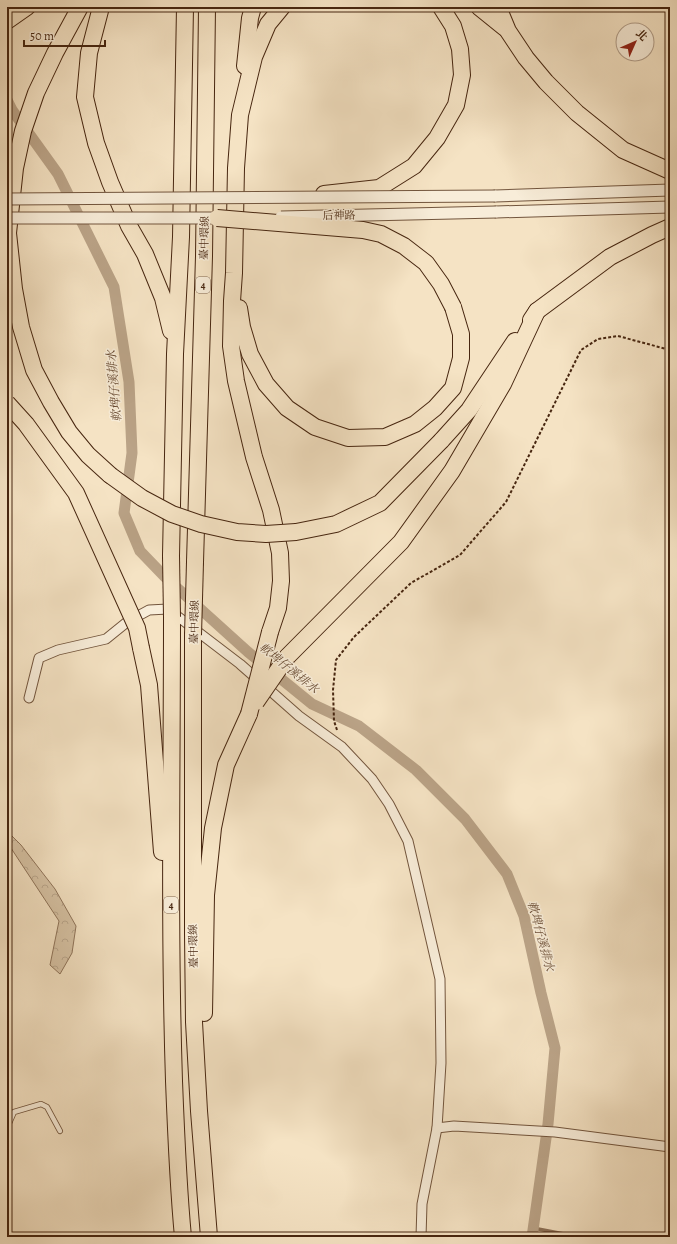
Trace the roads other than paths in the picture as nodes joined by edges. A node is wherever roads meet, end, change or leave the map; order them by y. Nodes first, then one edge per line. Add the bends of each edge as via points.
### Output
1 (26, 7) edge
2 (80, 7) edge
3 (101, 7) edge
4 (185, 7) edge
5 (207, 7) edge
6 (253, 7) edge
7 (282, 7) edge
8 (441, 7) edge
9 (479, 7) edge
10 (498, 7) edge
11 (7, 21) edge
12 (508, 30) junction
13 (240, 115) junction
14 (670, 171) edge
15 (670, 190) edge
16 (297, 197) junction
17 (7, 199) edge
18 (670, 207) edge
19 (7, 218) edge
20 (217, 218) junction
21 (670, 227) edge
22 (234, 272) junction
23 (537, 311) junction
24 (176, 354) junction
25 (7, 403) edge
26 (29, 698) dead end
27 (249, 714) junction
28 (171, 947) junction
29 (199, 1111) junction
30 (7, 1128) edge
31 (437, 1128) junction
32 (60, 1131) dead end
33 (670, 1147) edge
34 (183, 1237) edge
35 (209, 1237) edge
36 (422, 1237) edge

1 - 11 highway
2 - 23 highway, bridge via 36,93 23,131 15,168 8,233 14,289 21,327 34,370 69,432 88,455 110,475 142,498 172,514 237,532 296,532 336,524 380,503 441,441 469,410
3 - 24 highway via 89,53 85,97 96,144 110,182 163,298
4 - 24 highway, 臺中環線 / 4
5 - 29 highway, 臺中環線 / 4, bridge via 204,256 193,635 194,1022
6 - 13 highway via 247,38
7 - 13 highway via 268,24 254,57
8 - 16 highway, bridge via 453,26 460,49 462,75 456,105 437,138 414,166 379,188
9 - 12 highway
10 - 12 highway
12 - 14 highway via 526,58 577,113 623,150
13 - 22 highway
15 - 16 street, 后神路, bridge via 495,196
16 - 17 street, 后神路, bridge
18 - 20 street, 后神路, bridge
19 - 20 street, 后神路, bridge
20 - 22 highway, bridge via 363,230 381,234 404,246 426,263 453,307 461,334 461,358 452,388 435,408 415,424 385,437 348,438 315,427 287,408 266,384 250,354 242,327
21 - 23 highway via 610,257
22 - 27 highway, bridge via 232,346 236,381 254,457 271,510 280,553 281,581 278,608
23 - 27 highway, bridge via 503,384 452,471 401,542 287,657
24 - 28 highway, 臺中環線 / 4, bridge via 171,556
25 - 28 highway, bridge via 26,424 76,493 137,628 149,685
26 - 31 street via 39,658 58,650 106,639 127,622 150,610 168,609 240,664 299,716 342,747 372,780 389,804 408,842 440,979 441,1063
27 - 29 highway via 226,765 213,828 206,895
28 - 34 highway, 臺中環線 / 4 via 178,1192
29 - 35 highway, 臺中環線 / 4
30 - 32 lane via 14,1112 41,1104 47,1107
31 - 33 street via 454,1126 555,1132
31 - 36 street via 422,1204

